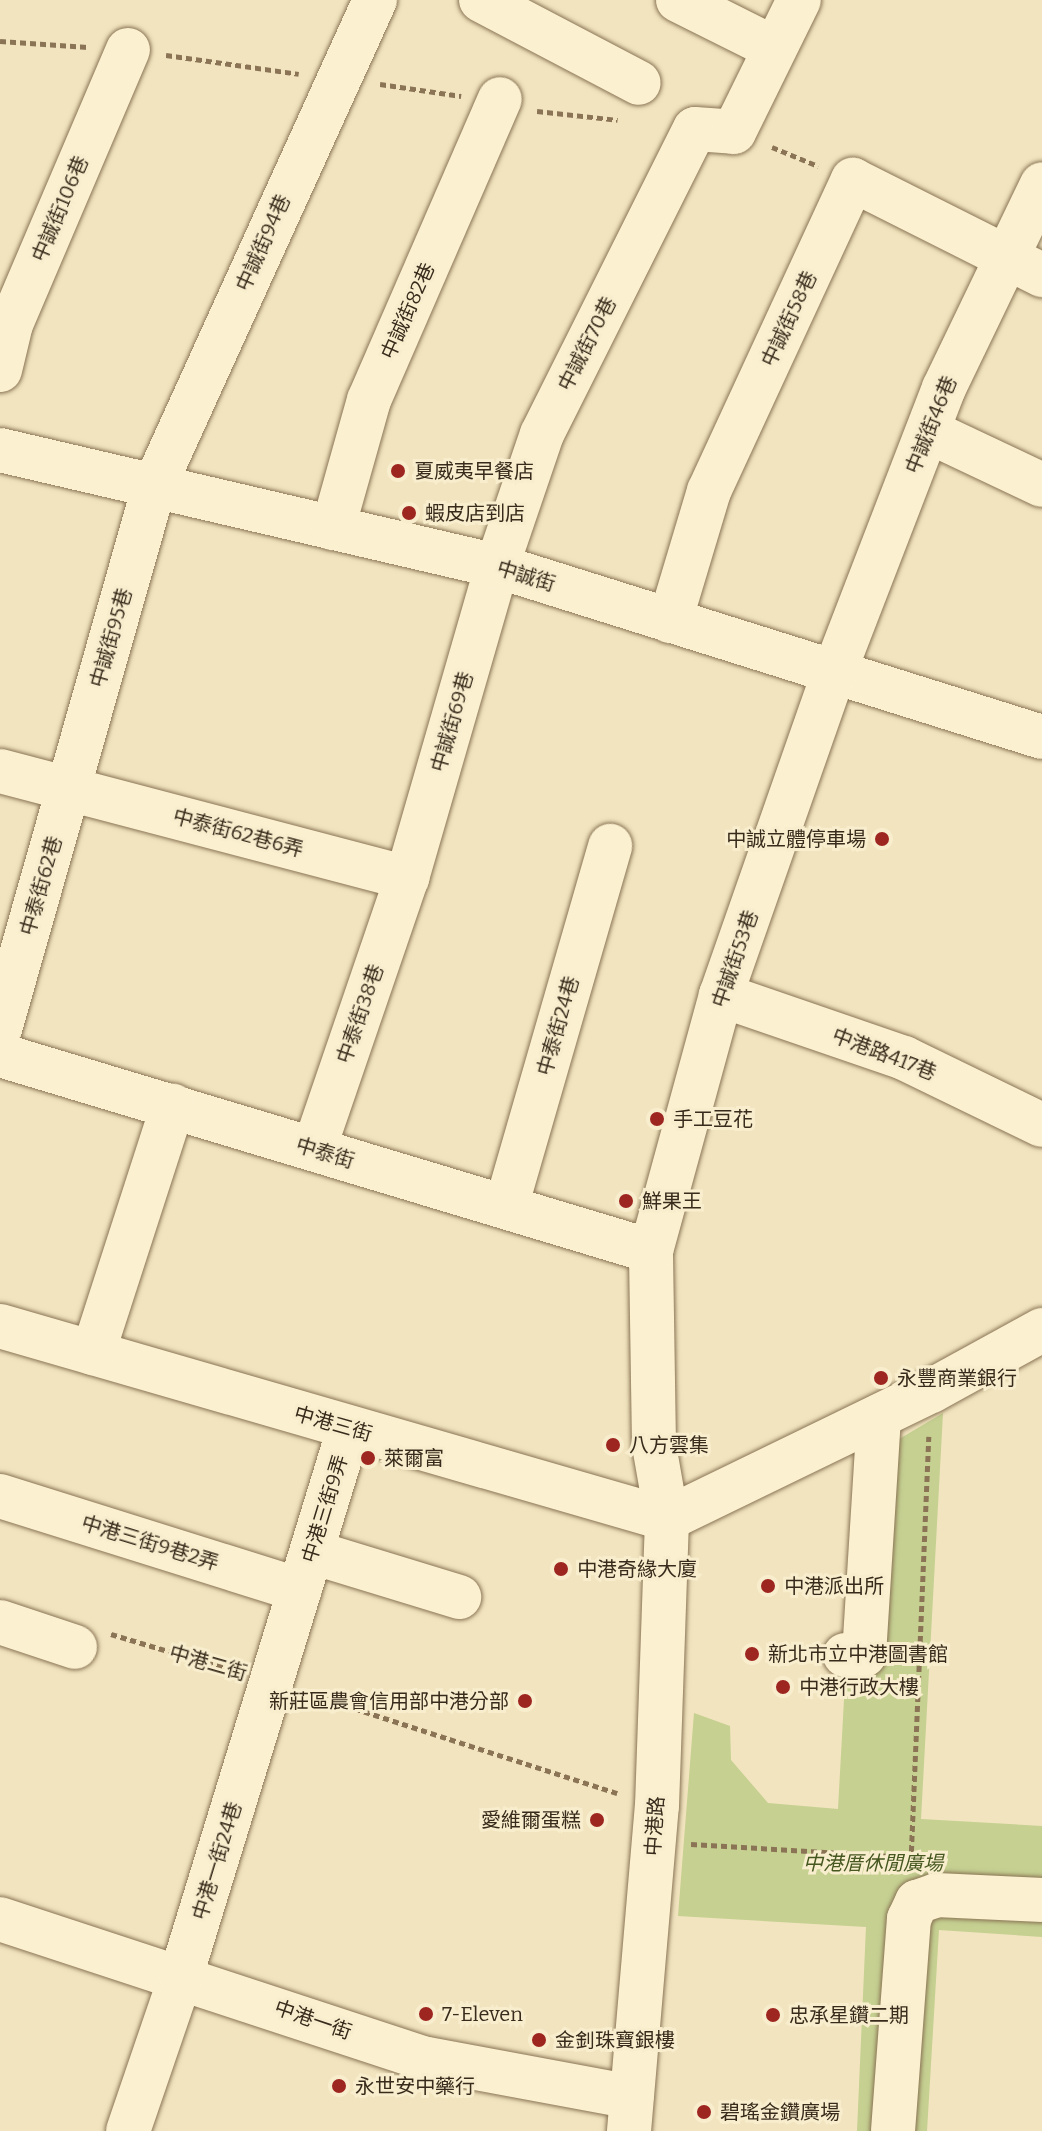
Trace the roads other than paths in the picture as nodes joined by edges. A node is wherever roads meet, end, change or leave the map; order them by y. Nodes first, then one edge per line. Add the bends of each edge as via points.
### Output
1 (375, 0) edge
2 (481, 0) edge
3 (678, 0) edge
4 (799, 0) edge
5 (774, 48) junction
6 (128, 50) dead end
7 (639, 83) dead end
8 (500, 99) dead end
9 (1042, 184) edge
10 (1024, 266) edge
11 (0, 370) edge
12 (928, 431) junction
13 (0, 450) edge
14 (1042, 485) edge
15 (154, 487) junction
16 (333, 528) junction
17 (497, 566) junction
18 (670, 621) junction
19 (834, 673) junction
20 (1042, 737) edge
21 (0, 771) edge
22 (69, 788) junction
23 (610, 846) dead end
24 (407, 878) junction
25 (721, 995) junction
26 (0, 1029) edge
27 (0, 1055) edge
28 (173, 1106) junction
29 (1042, 1125) edge
30 (314, 1149) junction
31 (506, 1207) junction
32 (651, 1251) junction
33 (1, 1328) edge
34 (1032, 1342) edge
35 (93, 1353) junction
36 (879, 1416) junction
37 (349, 1429) junction
38 (0, 1496) edge
39 (667, 1519) junction
40 (306, 1571) junction
41 (459, 1597) dead end
42 (0, 1622) edge
43 (75, 1647) road end
44 (845, 1655) dead end
45 (1042, 1900) edge
46 (0, 1919) edge
47 (181, 1976) junction
48 (630, 2114) edge
49 (128, 2131) edge
50 (893, 2131) edge

1 - 15 street, 中誠街94巷
2 - 7 street
3 - 5 street
4 - 5 street, 中誠街70巷
5 - 17 street, 中誠街70巷 via 714,130 542,434
6 - 11 street, 中誠街106巷 via 11,324
8 - 16 street, 中誠街82巷 via 369,400
9 - 10 street, 中誠街46巷
10 - 12 street, 中誠街46巷
10 - 18 street, 中誠街58巷 via 853,180 709,491
12 - 14 street
12 - 19 street, 中誠街46巷
13 - 15 street, 中誠街
15 - 16 street, 中誠街
15 - 22 street, 中誠街95巷
16 - 17 street, 中誠街
17 - 18 street, 中誠街
17 - 24 street, 中誠街69巷
18 - 19 street, 中誠街
19 - 20 street, 中誠街
19 - 25 street, 中誠街53巷
21 - 22 street, 中泰街62巷6弄
22 - 24 street, 中泰街62巷6弄
22 - 26 street, 中泰街62巷
23 - 31 street, 中泰街24巷
24 - 30 street, 中泰街38巷
25 - 29 street, 中港路417巷 via 904,1058
25 - 32 street, 中誠街53巷
27 - 28 street, 中泰街
28 - 30 street, 中泰街
28 - 35 street
30 - 31 street, 中泰街
31 - 32 street, 中泰街
32 - 39 street, 中港路 via 654,1445
33 - 35 street, 中港三街
34 - 36 street
35 - 37 street, 中港三街
36 - 39 street
36 - 44 street via 864,1655
37 - 39 street, 中港三街
37 - 40 street, 中港三街9弄
38 - 40 street, 中港三街9巷2弄
39 - 48 street, 中港路 via 656,1824
40 - 41 street, 中港三街9巷2弄
40 - 47 street, 中港一街24巷
42 - 43 street
45 - 50 street via 929,1896 917,1902 908,1925
46 - 47 street, 中港一街
47 - 48 street, 中港一街 via 427,2059
47 - 49 street, 中港一街24巷

